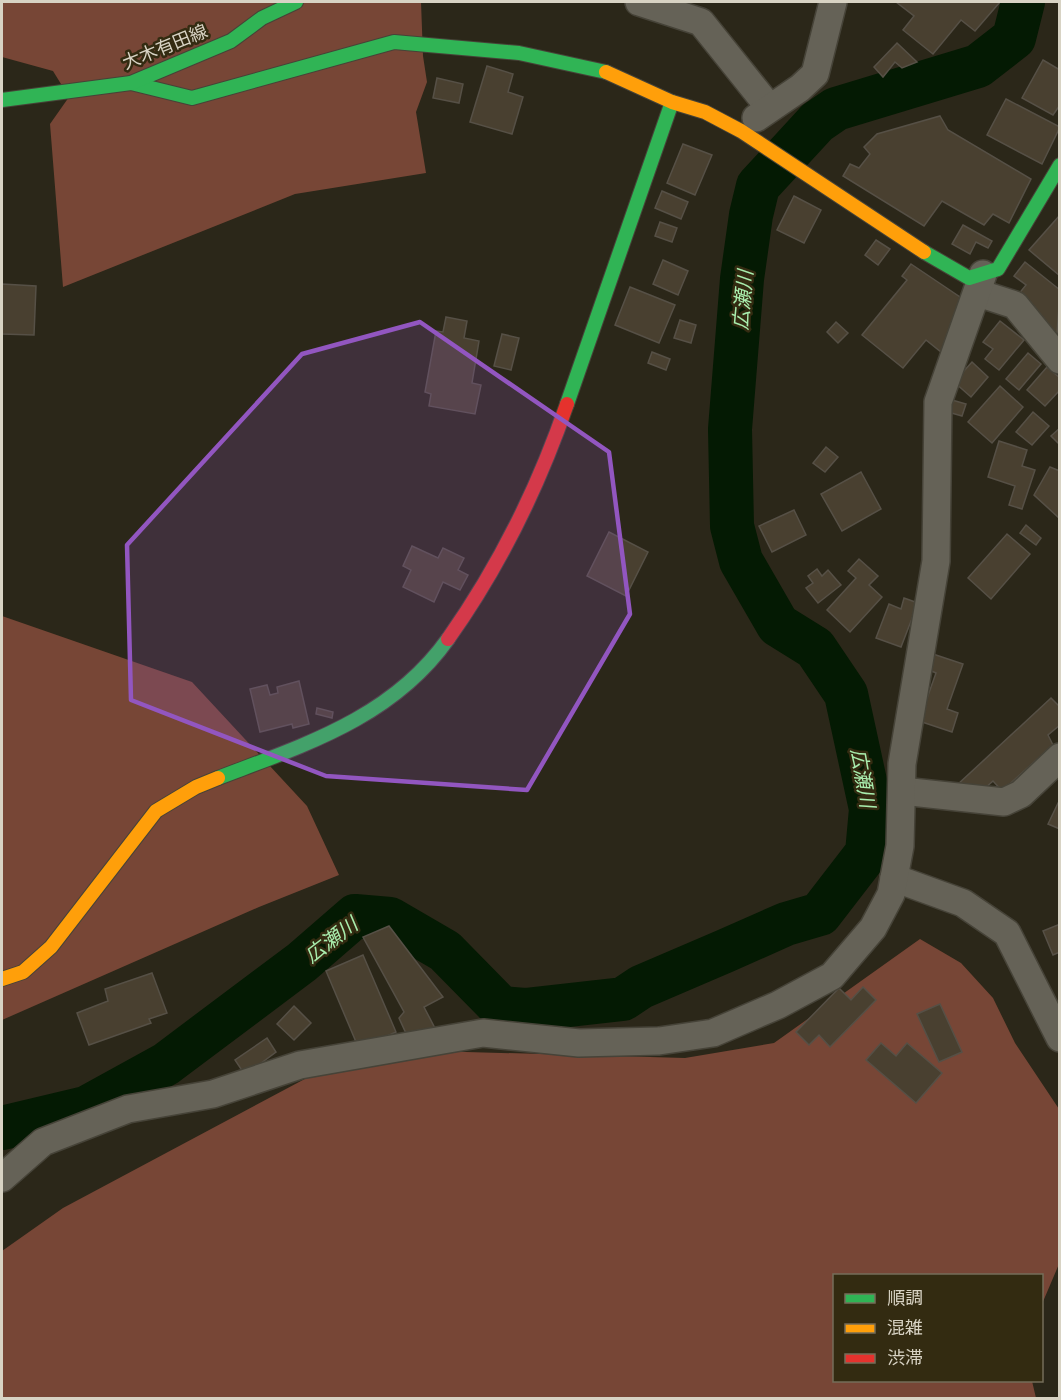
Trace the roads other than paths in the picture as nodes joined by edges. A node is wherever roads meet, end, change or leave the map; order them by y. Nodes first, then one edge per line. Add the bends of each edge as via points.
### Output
1 (296, 2) edge
2 (639, 2) edge
3 (833, 2) edge
4 (131, 83) junction
5 (2, 100) edge
6 (672, 102) junction
7 (769, 107) junction
8 (741, 131) junction
9 (1059, 165) edge
10 (981, 284) junction
11 (1059, 360) edge
12 (1059, 757) edge
13 (902, 791) junction
14 (894, 878) junction
15 (2, 979) edge
16 (1059, 1038) edge
17 (2, 1178) edge

1 - 4 street, 大木有田線 via 262,18 231,41
2 - 7 street via 701,22
3 - 7 street via 815,74
4 - 5 street, 大木有田線
4 - 6 street via 192,98 394,42 519,53 615,74
6 - 8 street via 705,111
6 - 15 street via 554,442 480,594 436,656 387,702 327,736 196,786 156,811 51,947 33,965 12,978
7 - 8 street
8 - 10 street via 947,268
9 - 10 street via 998,269
10 - 11 street via 1015,305
10 - 13 street via 938,402 936,561 902,764
12 - 13 street via 1021,794 1004,802
13 - 14 street via 900,846
14 - 16 street via 963,903 1007,933
14 - 17 street via 891,894 873,928 832,976 713,1033 659,1041 579,1043 483,1033 300,1065 213,1094 128,1109 43,1142

